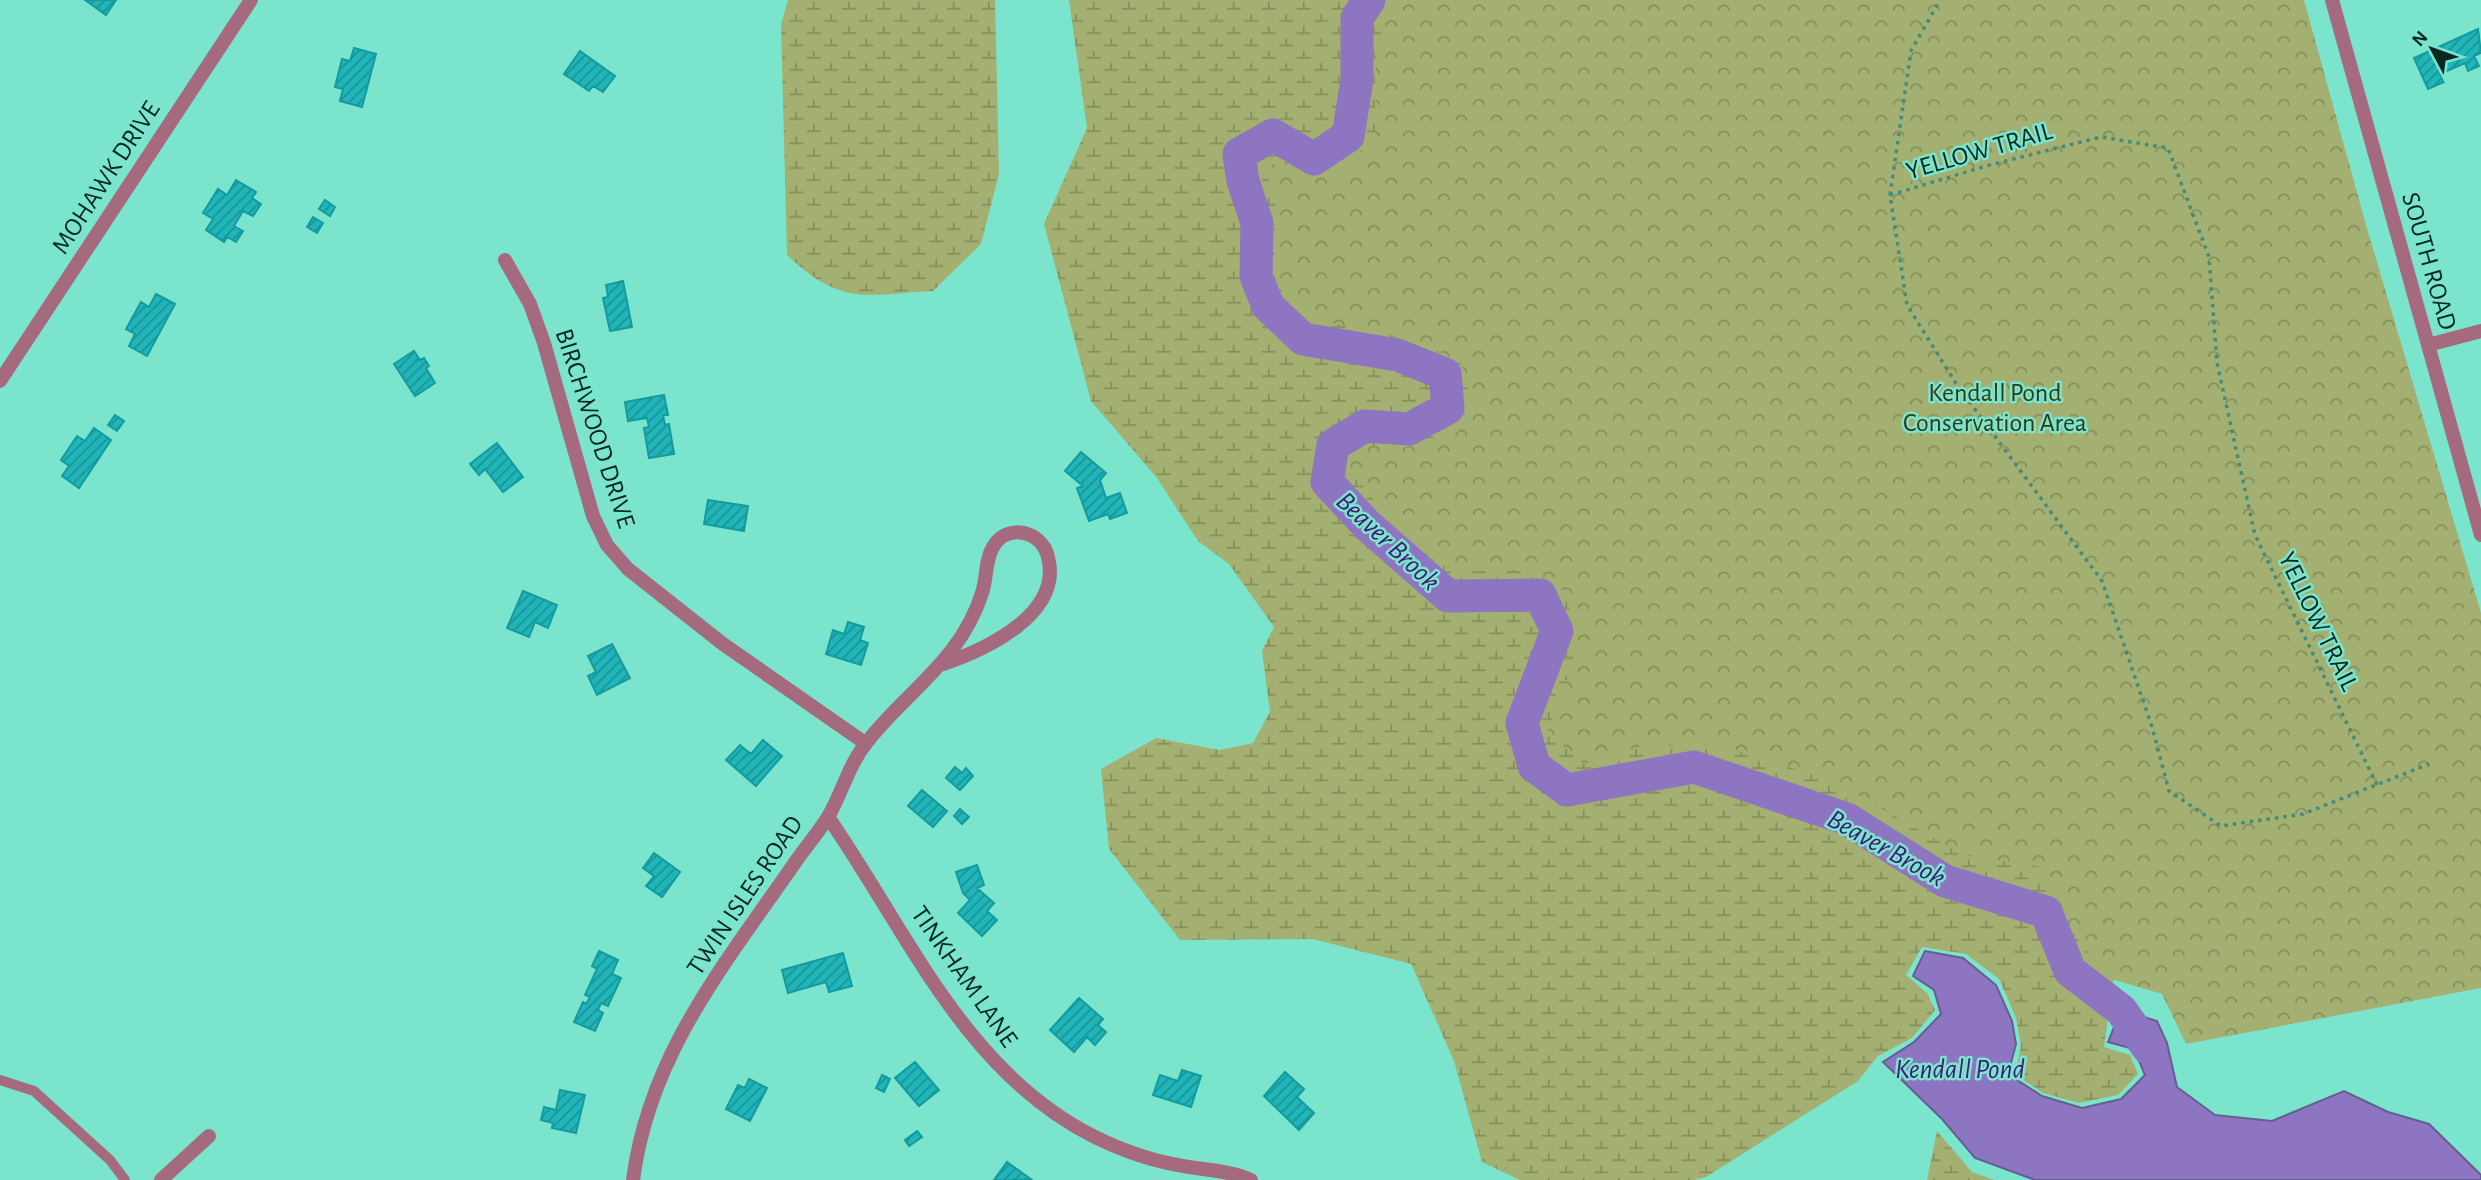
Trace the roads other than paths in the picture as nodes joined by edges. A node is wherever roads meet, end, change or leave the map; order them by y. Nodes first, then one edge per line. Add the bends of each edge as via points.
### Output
1 (251, 0) edge
2 (2332, 0) edge
3 (505, 260) dead end
4 (2481, 331) edge
5 (2428, 345) junction
6 (0, 381) edge
7 (2481, 535) edge
8 (943, 664) junction
9 (865, 743) junction
10 (828, 817) junction
11 (0, 1080) edge
12 (209, 1136) dead end
13 (125, 1180) edge
14 (161, 1180) edge
15 (633, 1180) edge
16 (1251, 1180) edge

1 - 6 street, MOHAWK DRIVE
2 - 5 street, SOUTH ROAD
3 - 9 street, BIRCHWOOD DRIVE via 530,304 544,343 593,516 607,545 628,569 723,644
4 - 5 street
5 - 7 street, SOUTH ROAD
8 - 8 street, TWIN ISLES ROAD via 997,642 1035,607 1046,592 1049,567 1037,538 1016,532 1004,535 994,545 974,616
8 - 9 street, TWIN ISLES ROAD
9 - 10 street, TWIN ISLES ROAD
10 - 15 street, TWIN ISLES ROAD via 673,1046 655,1086
10 - 16 street, TINKHAM LANE via 962,1024 1020,1088 1083,1131 1134,1154
11 - 13 lane via 34,1091 110,1160
12 - 14 street

